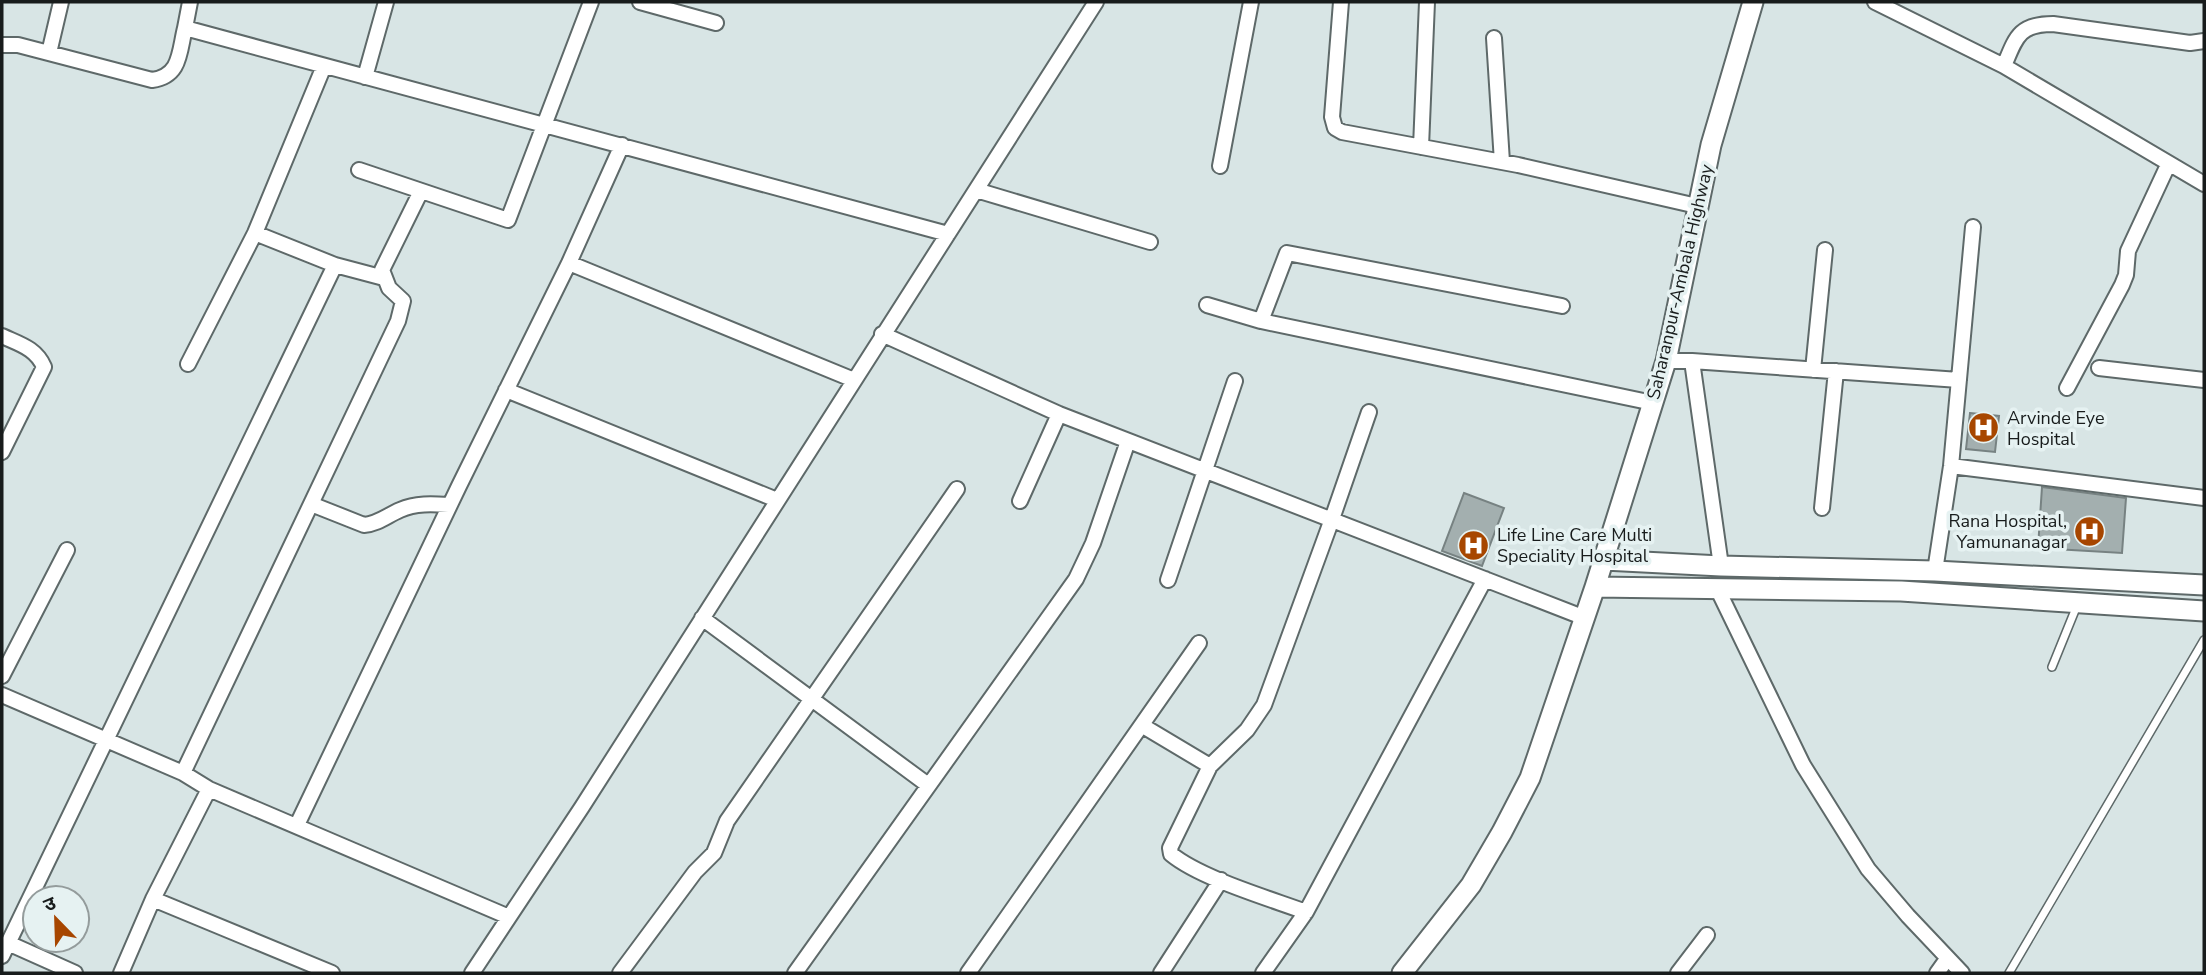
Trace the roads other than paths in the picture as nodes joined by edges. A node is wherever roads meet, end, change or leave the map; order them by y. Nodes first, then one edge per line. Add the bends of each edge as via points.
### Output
1 (61, 2) edge
2 (190, 2) edge
3 (386, 2) edge
4 (591, 2) edge
5 (640, 2) edge
6 (1097, 2) edge
7 (1251, 2) edge
8 (1340, 2) edge
9 (1427, 2) edge
10 (1753, 2) edge
11 (1875, 2) edge
12 (716, 23) dead end
13 (185, 28) junction
14 (1494, 38) dead end
15 (2204, 40) edge
16 (2, 46) edge
17 (48, 53) junction
18 (324, 65) junction
19 (2004, 66) junction
20 (365, 77) junction
21 (544, 125) junction
22 (622, 145) junction
23 (1421, 147) junction
24 (1502, 162) junction
25 (2168, 164) junction
26 (1220, 166) dead end
27 (359, 170) dead end
28 (2204, 184) edge
29 (976, 190) junction
30 (421, 191) junction
31 (1698, 206) junction
32 (1973, 228) dead end
33 (255, 233) junction
34 (948, 234) junction
35 (1150, 242) dead end
36 (1825, 250) dead end
37 (569, 263) junction
38 (335, 265) junction
39 (384, 278) junction
40 (1207, 305) dead end
41 (1562, 306) dead end
42 (1261, 321) junction
43 (883, 334) junction
44 (2, 336) edge
45 (1666, 361) junction
46 (1692, 361) junction
47 (188, 364) dead end
48 (2099, 368) dead end
49 (1813, 370) junction
50 (1836, 371) junction
51 (854, 380) junction
52 (1959, 380) junction
53 (2204, 380) edge
54 (1235, 381) dead end
55 (2067, 388) dead end
56 (506, 390) junction
57 (1653, 402) junction
58 (1369, 412) dead end
59 (1059, 414) junction
60 (1128, 441) junction
61 (2, 452) edge
62 (1951, 466) junction
63 (1205, 470) junction
64 (957, 489) dead end
65 (2204, 498) edge
66 (777, 500) junction
67 (1020, 501) dead end
68 (311, 504) junction
69 (449, 505) junction
70 (1822, 508) dead end
71 (1332, 519) junction
72 (67, 550) dead end
73 (1604, 560) junction
74 (1721, 566) junction
75 (1935, 571) junction
76 (1485, 579) junction
77 (1168, 580) dead end
78 (2204, 585) edge
79 (1595, 587) junction
80 (1717, 588) junction
81 (2078, 603) junction
82 (2204, 611) edge
83 (702, 618) junction
84 (1585, 618) junction
85 (2204, 640) edge
86 (1199, 643) dead end
87 (2052, 667) dead end
88 (2, 676) edge
89 (2, 695) edge
90 (811, 698) junction
91 (1143, 726) junction
92 (104, 740) junction
93 (1210, 766) junction
94 (183, 774) junction
95 (928, 785) junction
96 (209, 789) junction
97 (297, 825) junction
98 (1221, 880) junction
99 (153, 899) junction
100 (1306, 912) junction
101 (509, 916) junction
102 (1707, 936) dead end
103 (5, 949) edge
104 (1947, 959) junction
105 (75, 973) edge
106 (121, 973) edge
107 (332, 973) edge
108 (472, 973) edge
109 (620, 973) edge
110 (795, 973) edge
111 (968, 973) edge
112 (1161, 973) edge
113 (1263, 973) edge
114 (1402, 973) edge
115 (1678, 973) edge
116 (1937, 973) edge
117 (1962, 973) edge
118 (2009, 973) edge

1 - 17 street
2 - 13 street
3 - 20 street
4 - 21 street
5 - 12 street
6 - 29 street
7 - 26 street
8 - 23 street via 1335,128
9 - 23 street
10 - 31 main road, Saharanpur-Ambala Highway
11 - 19 street
13 - 17 street via 174,71 164,78 152,80
13 - 18 street
14 - 24 street
15 - 19 street via 2190,43 2036,24 2015,39
16 - 17 street
18 - 20 street
18 - 33 street
19 - 25 street
20 - 21 street
21 - 22 street
21 - 30 street via 508,220
22 - 34 street
22 - 37 street
23 - 24 street
24 - 31 street
25 - 28 street
25 - 55 street via 2127,251 2122,285
27 - 30 street
29 - 34 street
29 - 35 street
30 - 39 street via 385,259
31 - 45 main road, Saharanpur-Ambala Highway
32 - 52 street
33 - 38 street
33 - 47 street
34 - 43 street
36 - 49 street
37 - 51 street
37 - 56 street
38 - 39 street
38 - 92 street
39 - 68 street via 403,301 402,309
40 - 42 street
41 - 42 street via 1287,253
42 - 57 street
43 - 51 street
43 - 59 street
44 - 61 street via 40,356 44,367
45 - 46 street
45 - 57 main road, Saharanpur-Ambala Highway
46 - 49 street
46 - 74 street
48 - 53 street
49 - 50 street
50 - 52 street
50 - 70 street
51 - 66 street
52 - 62 street
54 - 63 street
56 - 66 street
56 - 69 street
57 - 73 main road, Saharanpur-Ambala Highway
58 - 71 street
59 - 60 street
59 - 67 street
60 - 63 street
60 - 95 street via 1076,579
62 - 65 street
62 - 75 street
63 - 71 street
63 - 77 street
64 - 90 street
66 - 83 street
68 - 69 street via 364,525 420,504
68 - 94 street
69 - 97 street
71 - 76 street
71 - 93 street via 1264,705 1247,730
72 - 88 street
73 - 74 main road
73 - 79 main road, Saharanpur-Ambala Highway
74 - 75 main road
75 - 78 main road
76 - 84 street
76 - 100 street
79 - 80 main road
79 - 84 main road, Saharanpur-Ambala Highway
80 - 81 main road via 1900,591
80 - 104 street via 1810,776 1868,869
81 - 82 main road
81 - 87 lane
83 - 90 street
83 - 101 street
84 - 114 main road, Saharanpur-Ambala Highway via 1530,778 1471,885
85 - 118 lane
86 - 91 street
89 - 92 street
90 - 95 street
90 - 109 street via 722,829 714,853
91 - 93 street
91 - 111 street
92 - 94 street
92 - 103 street
93 - 98 street via 1170,848 1179,860
94 - 96 street
95 - 110 street
96 - 97 street
96 - 99 street
97 - 101 street
98 - 100 street
98 - 112 street
99 - 106 street
99 - 107 street
100 - 113 street
101 - 108 street
102 - 115 street
103 - 105 street
104 - 116 street
104 - 117 street

